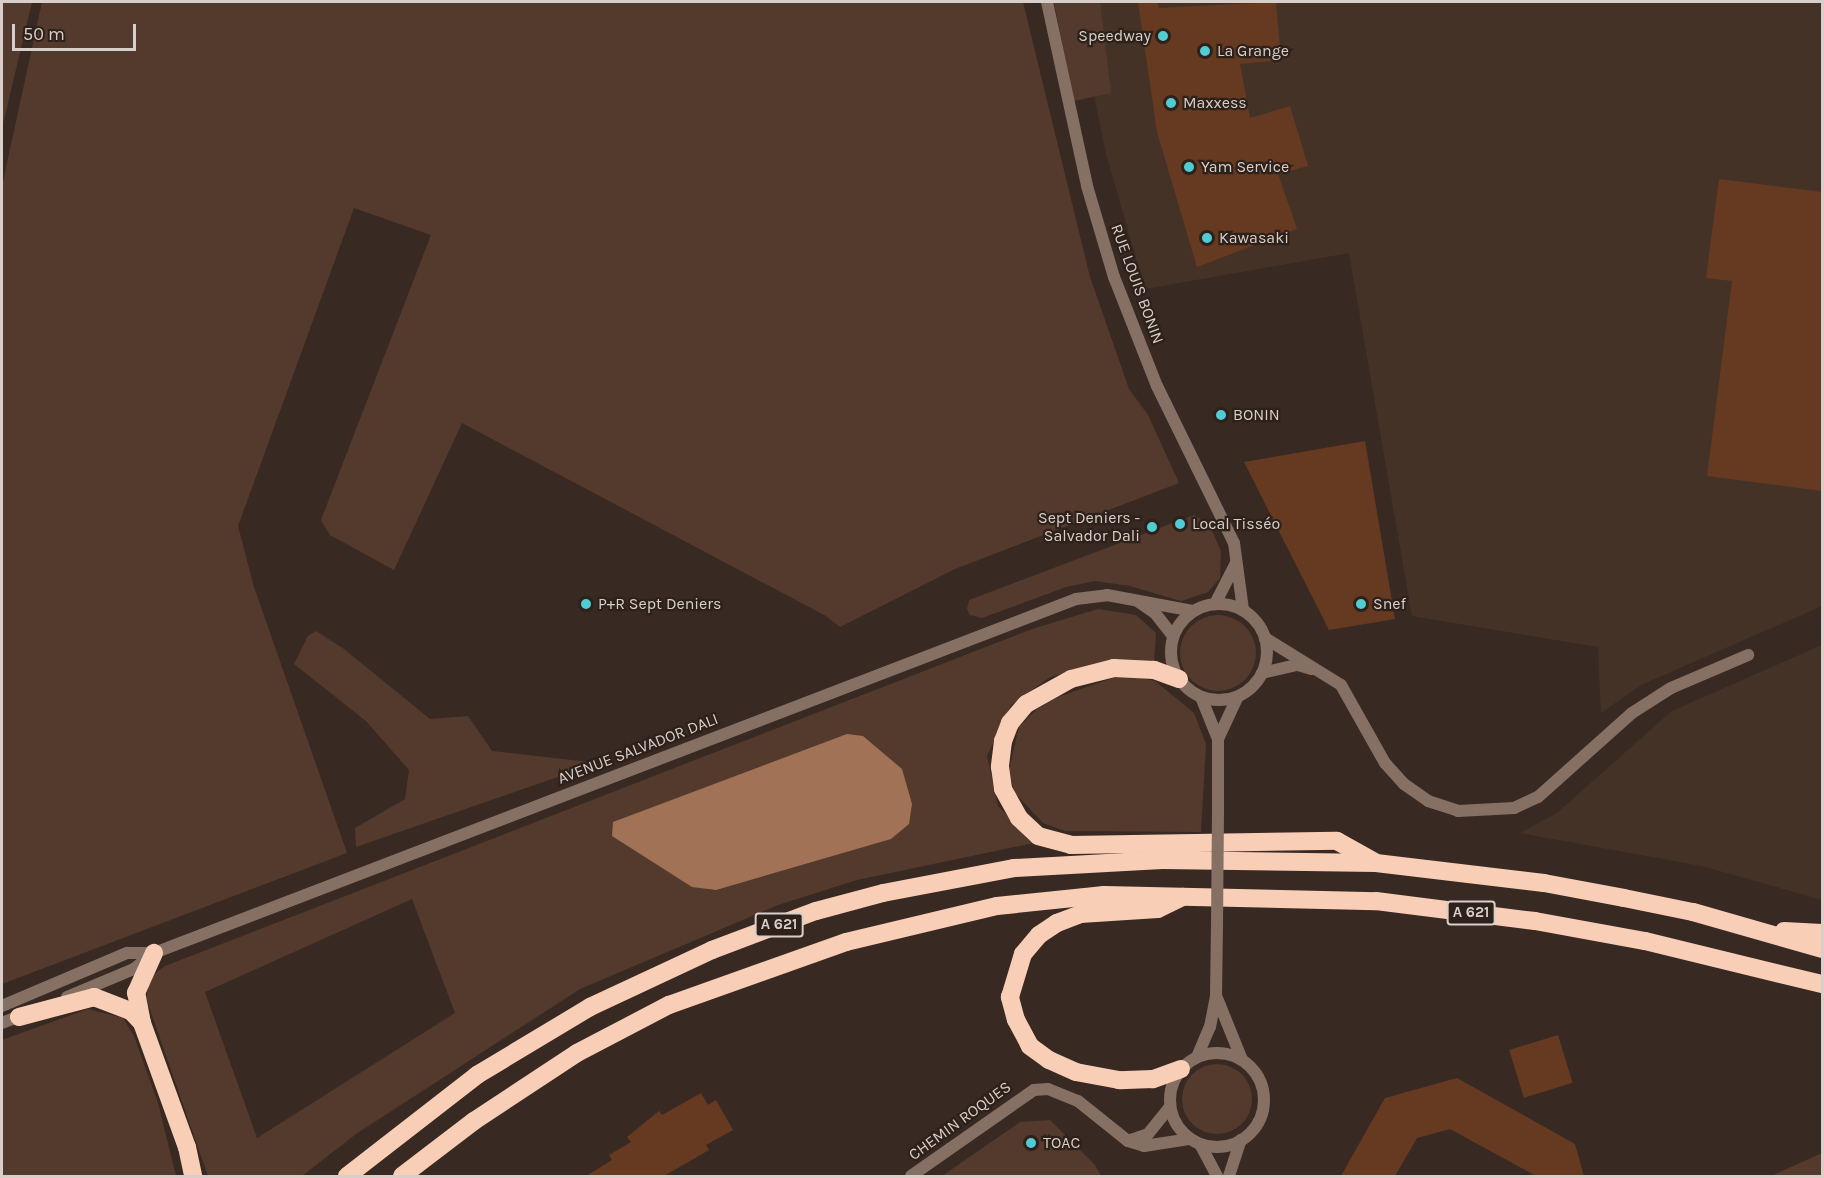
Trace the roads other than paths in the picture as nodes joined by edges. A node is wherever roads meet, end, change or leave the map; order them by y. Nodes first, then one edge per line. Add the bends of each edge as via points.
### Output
1 (1047, 2) edge
2 (1236, 563) junction
3 (1138, 601) junction
4 (1215, 603) junction
5 (1243, 610) junction
6 (1193, 611) junction
7 (1173, 636) junction
8 (1265, 638) junction
9 (1748, 656) dead end
10 (1262, 673) junction
11 (1327, 673) junction
12 (1179, 679) junction
13 (1238, 696) junction
14 (1201, 697) junction
15 (1218, 739) junction
16 (1376, 863) junction
17 (1186, 896) junction
18 (1761, 930) junction
19 (1822, 933) edge
20 (1822, 949) edge
21 (154, 953) junction
22 (1752, 966) junction
23 (1822, 984) edge
24 (1822, 992) edge
25 (1216, 996) junction
26 (2, 1006) edge
27 (19, 1017) junction
28 (2, 1023) edge
29 (142, 1023) junction
30 (1197, 1057) junction
31 (1242, 1060) junction
32 (1181, 1069) junction
33 (1170, 1107) junction
34 (1241, 1140) junction
35 (1128, 1141) junction
36 (1195, 1142) junction
37 (193, 1176) edge
38 (347, 1176) edge
39 (402, 1176) edge
40 (911, 1176) edge
41 (1217, 1176) edge
42 (1229, 1176) edge

1 - 2 street, RUE LOUIS BONIN via 1087,186 1114,277 1157,386 1227,524
2 - 4 street
2 - 5 street, RUE LOUIS BONIN
3 - 6 street, AVENUE SALVADOR DALI
3 - 7 street, AVENUE SALVADOR DALI via 1155,613
3 - 21 street, AVENUE SALVADOR DALI via 1107,595 1076,599
4 - 5 street
4 - 6 street
5 - 8 street via 1257,622
6 - 7 street
7 - 12 street via 1170,656
8 - 10 street via 1267,656
8 - 11 street
9 - 11 street via 1671,688 1632,713 1538,797 1514,808 1486,812 1458,811 1428,801 1404,784 1385,763 1341,685
10 - 11 street via 1298,665
10 - 13 street via 1252,687
12 - 14 street
12 - 16 highway via 1155,669 1114,668 1071,679 1026,704 1010,723 1000,767 1003,789 1019,818 1038,836 1071,845 1337,841
13 - 14 street via 1220,700
13 - 15 street
14 - 15 street
15 - 25 street, bridge
16 - 18 highway, A 621 via 1544,883 1693,912
16 - 38 highway, A 621 via 1162,860 1014,868 883,893 816,911 712,950 590,1007 477,1075
17 - 22 highway, A 621 via 1376,901 1535,921
17 - 32 highway via 1158,909 1080,914 1057,923 1038,935 1023,954 1010,997 1016,1020 1030,1046 1076,1072 1119,1080 1153,1079
17 - 39 highway, A 621 via 1104,895 997,906 909,925 763,969 669,1005 576,1053 474,1121
18 - 19 highway
18 - 20 highway, A 621
21 - 26 street, AVENUE SALVADOR DALI via 127,953
21 - 27 street, AVENUE SALVADOR DALI via 134,969
21 - 29 highway via 136,993
22 - 23 highway, A 621
22 - 24 highway
25 - 30 street via 1210,1027
25 - 31 street
27 - 28 street, AVENUE SALVADOR DALI
27 - 29 highway via 94,996 131,1011
29 - 37 highway via 187,1147
30 - 31 street via 1220,1053
30 - 32 street
31 - 34 street via 1258,1077 1264,1101 1256,1126
32 - 33 street via 1171,1087
33 - 35 street via 1148,1134
33 - 36 street via 1180,1130
34 - 36 street via 1214,1147
34 - 42 street
35 - 36 street via 1144,1146
35 - 40 street, CHEMIN ROQUES via 1078,1101 1048,1089 1034,1090
36 - 41 street

